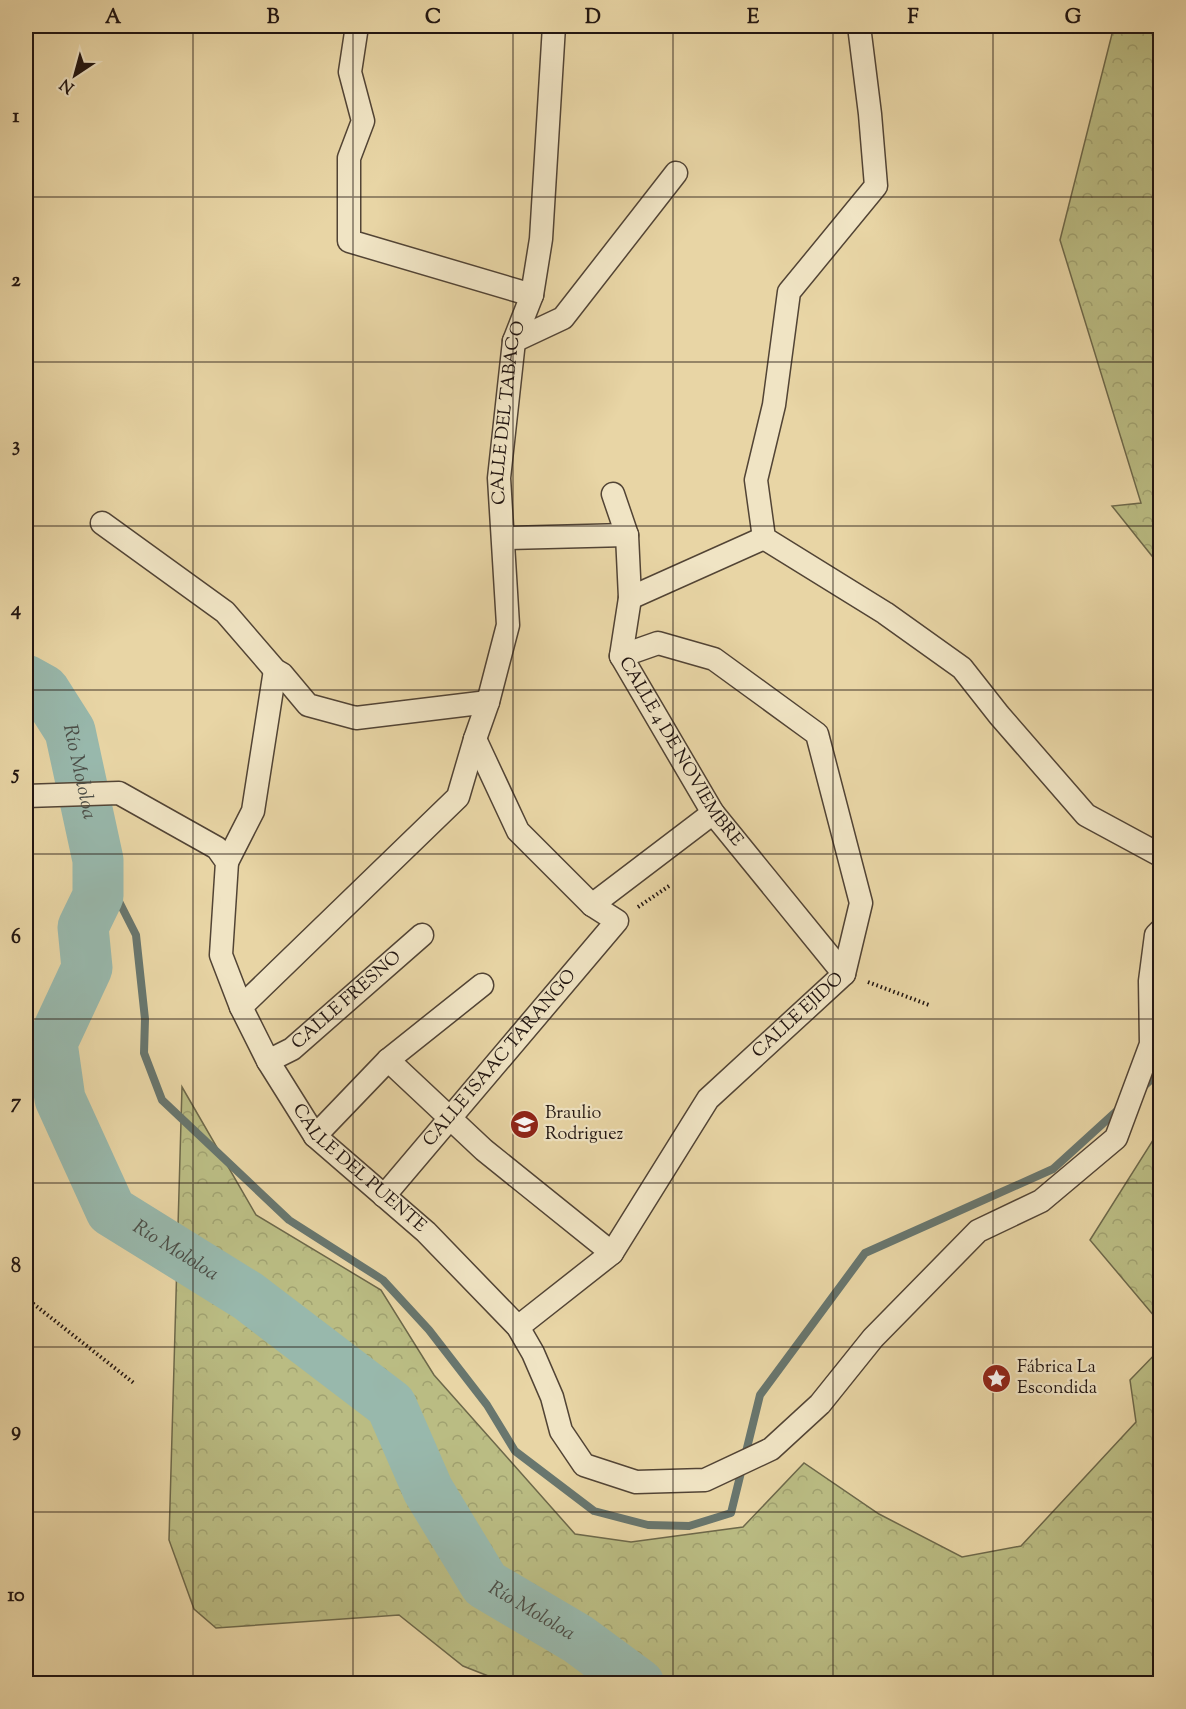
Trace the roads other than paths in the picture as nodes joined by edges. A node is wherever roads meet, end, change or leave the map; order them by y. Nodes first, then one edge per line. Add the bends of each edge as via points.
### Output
1 (357, 26) edge
2 (554, 26) edge
3 (859, 26) edge
4 (676, 173) dead end
5 (532, 295) junction
6 (514, 341) junction
7 (613, 494) dead end
8 (102, 524) dead end
9 (627, 535) junction
10 (504, 538) junction
11 (765, 538) junction
12 (630, 598) junction
13 (621, 656) junction
14 (275, 670) junction
15 (488, 702) junction
16 (475, 739) junction
17 (26, 796) edge
18 (714, 813) junction
19 (1161, 855) edge
20 (227, 862) junction
21 (592, 905) junction
22 (1161, 931) edge
23 (422, 935) dead end
24 (844, 974) junction
25 (482, 985) dead end
26 (241, 1007) junction
27 (268, 1060) junction
28 (388, 1060) junction
29 (449, 1118) junction
30 (315, 1136) junction
31 (384, 1196) junction
32 (612, 1253) junction
33 (518, 1327) junction

1 - 5 street via 350,72 363,121 349,158 349,241
2 - 5 street, CALLE DEL TABACO via 541,239
3 - 11 street via 876,186 789,292 774,405 756,480
4 - 6 street via 563,318
5 - 6 street, CALLE DEL TABACO
6 - 10 street, CALLE DEL TABACO via 500,478
7 - 9 street, CALLE 4 DE NOVIEMBRE
8 - 14 street via 225,612
9 - 10 street
9 - 12 street, CALLE 4 DE NOVIEMBRE
10 - 15 street, CALLE DEL TABACO via 508,625
11 - 12 street
11 - 19 street via 885,613 962,668 1086,815
12 - 13 street, CALLE 4 DE NOVIEMBRE
13 - 18 street, CALLE 4 DE NOVIEMBRE
13 - 24 street, CALLE EJIDO via 658,643 714,659 817,734 861,903
14 - 15 street via 308,705 356,718
14 - 20 street via 253,811
15 - 16 street, CALLE DEL TABACO
16 - 21 street via 518,831
16 - 26 street, CALLE DEL TABACO via 458,797
17 - 20 street via 119,793 207,841
18 - 21 street
18 - 24 street, CALLE 4 DE NOVIEMBRE
20 - 26 street, CALLE DEL PUENTE via 221,956
21 - 29 street, CALLE ISAAC TARANGO via 617,921
22 - 33 street, CALLE DEL PUENTE via 1156,935 1150,981 1151,1044 1116,1138 1041,1201 978,1231 873,1338 820,1404 771,1449 705,1480 636,1482 584,1465 561,1431 552,1397
23 - 27 street, CALLE FRESNO via 292,1049
24 - 32 street, CALLE EJIDO via 708,1099
25 - 28 street
26 - 27 street, CALLE DEL PUENTE
27 - 30 street, CALLE DEL PUENTE
28 - 29 street
28 - 30 street
29 - 31 street, CALLE ISAAC TARANGO
29 - 32 street
30 - 31 street, CALLE DEL PUENTE
31 - 33 street, CALLE DEL PUENTE via 426,1232
32 - 33 street, CALLE EJIDO

